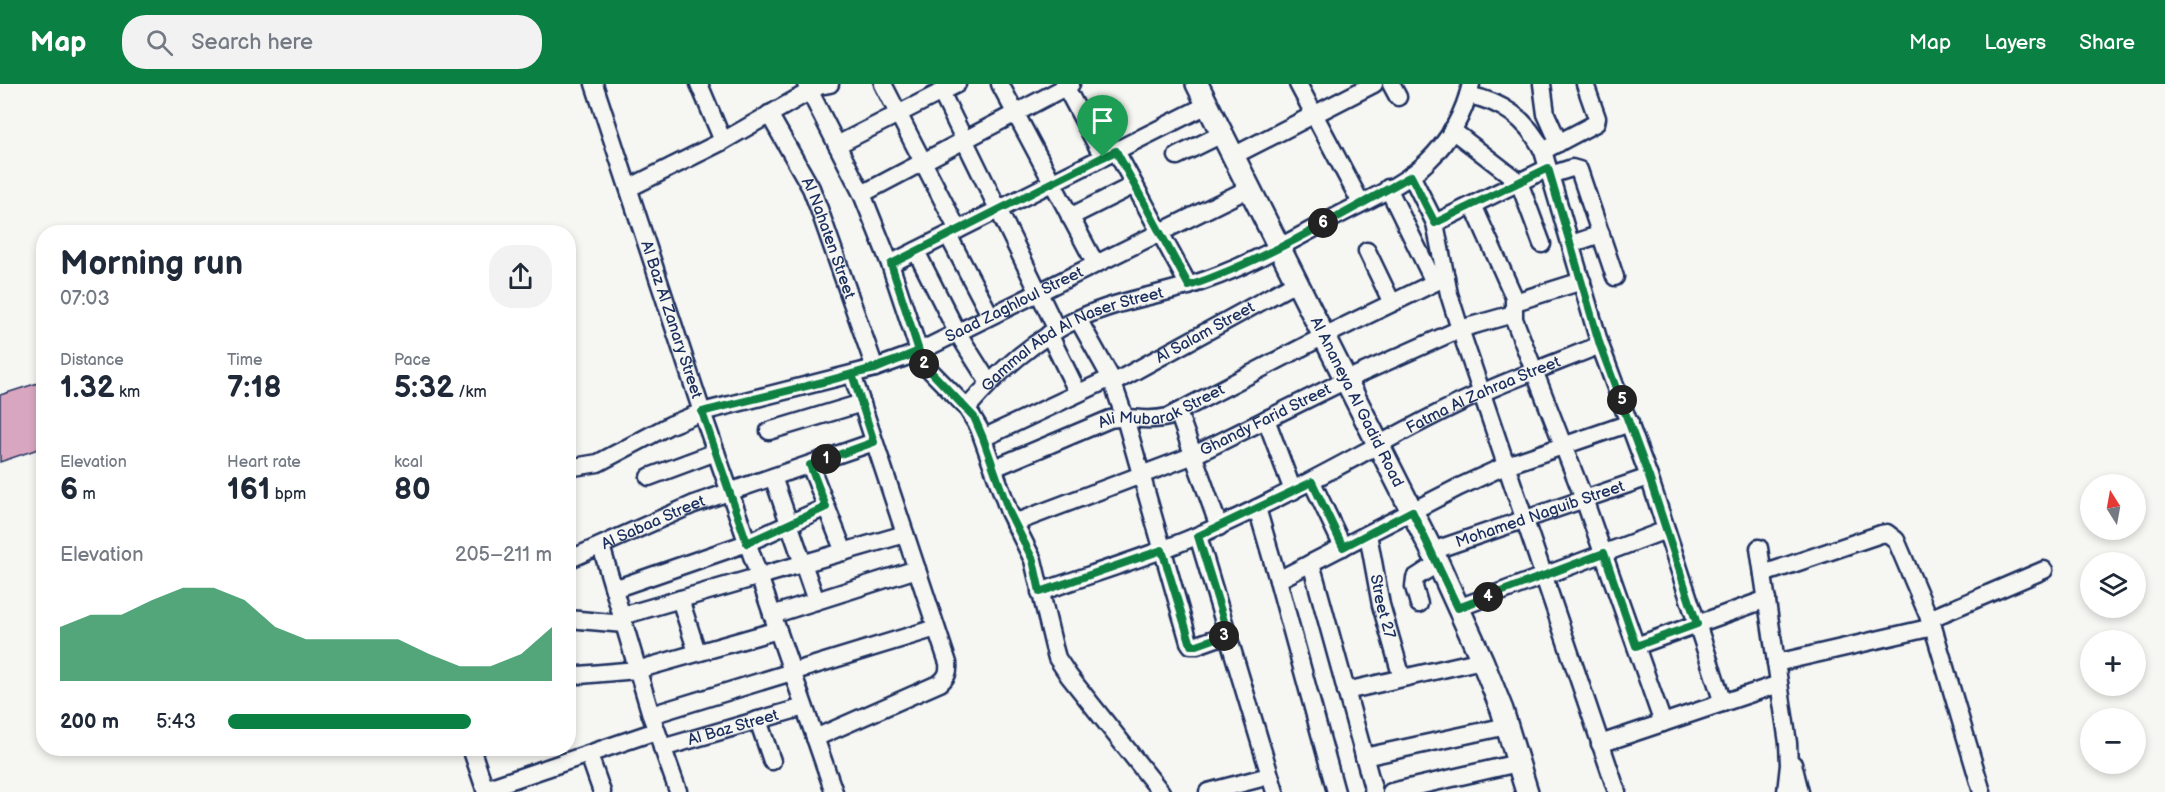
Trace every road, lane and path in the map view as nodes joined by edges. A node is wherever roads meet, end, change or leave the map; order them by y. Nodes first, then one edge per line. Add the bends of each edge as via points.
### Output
1 (594, 84) edge
2 (699, 84) edge
3 (884, 84) edge
4 (957, 84) edge
5 (1000, 84) edge
6 (1197, 84) edge
7 (1298, 84) edge
8 (1374, 84) edge
9 (1542, 84) edge
10 (1585, 84) edge
11 (1067, 85) edge
12 (817, 86) edge
13 (1469, 90) edge
14 (941, 92) junction
15 (1207, 105) junction
16 (1016, 113) junction
17 (769, 114) junction
18 (898, 114) junction
19 (1314, 115) junction
20 (1452, 130) junction
21 (1222, 134) junction
22 (964, 140) junction
23 (723, 141) junction
24 (1558, 143) junction
25 (837, 145) junction
26 (1543, 151) junction
27 (1110, 154) junction
28 (1177, 156) dead end
29 (1233, 156) junction
30 (923, 162) junction
31 (1549, 171) junction
32 (1411, 176) junction
33 (1519, 182) junction
34 (1052, 183) junction
35 (1134, 185) junction
36 (629, 188) junction
37 (1250, 188) junction
38 (1388, 188) junction
39 (862, 194) junction
40 (1360, 204) junction
41 (1473, 205) junction
42 (999, 210) junction
43 (1070, 217) junction
44 (1435, 223) junction
45 (1160, 232) junction
46 (953, 233) junction
47 (1601, 234) junction
48 (1542, 244) dead end
49 (1571, 244) junction
50 (1279, 247) junction
51 (916, 251) junction
52 (1367, 251) dead end
53 (1095, 263) junction
54 (891, 264) junction
55 (1615, 277) dead end
56 (1440, 280) junction
57 (1582, 281) junction
58 (1297, 282) junction
59 (1189, 286) junction
60 (1038, 291) junction
61 (1392, 303) junction
62 (1514, 308) junction
63 (990, 315) junction
64 (1078, 319) junction
65 (1460, 329) junction
66 (957, 332) junction
67 (1053, 332) junction
68 (1324, 336) junction
69 (1600, 345) junction
70 (916, 352) junction
71 (875, 369) junction
72 (1535, 371) junction
73 (852, 374) junction
74 (1112, 380) junction
75 (1346, 380) junction
76 (989, 383) junction
77 (1483, 392) junction
78 (1078, 393) junction
79 (861, 403) junction
80 (967, 408) junction
81 (702, 412) junction
82 (1178, 412) junction
83 (1125, 418) junction
84 (1266, 419) junction
85 (1630, 423) junction
86 (769, 431) dead end
87 (983, 438) junction
88 (874, 442) junction
89 (1379, 445) junction
90 (1564, 445) junction
91 (716, 452) junction
92 (1194, 455) junction
93 (810, 465) junction
94 (1507, 465) junction
95 (576, 467) edge
96 (994, 468) junction
97 (1141, 476) junction
98 (649, 477) dead end
99 (773, 477) junction
100 (1649, 477) junction
101 (1312, 482) junction
102 (1293, 491) junction
103 (730, 492) junction
104 (1584, 499) junction
105 (826, 507) junction
106 (1257, 508) junction
107 (1412, 511) junction
108 (1526, 519) junction
109 (790, 524) junction
110 (1014, 524) junction
111 (1219, 526) junction
112 (1666, 530) junction
113 (905, 534) junction
114 (1368, 534) junction
115 (1198, 536) junction
116 (747, 543) junction
117 (601, 546) junction
118 (1343, 547) junction
119 (1759, 548) dead end
120 (1162, 550) junction
121 (844, 552) junction
122 (1604, 553) junction
123 (576, 557) edge
124 (1435, 557) junction
125 (1311, 563) junction
126 (804, 564) junction
127 (917, 569) junction
128 (2044, 570) dead end
129 (1763, 574) junction
130 (1545, 575) junction
131 (759, 577) junction
132 (1278, 580) junction
133 (614, 589) junction
134 (1040, 592) junction
135 (680, 599) junction
136 (1767, 600) junction
137 (816, 601) junction
138 (1419, 604) dead end
139 (1458, 608) junction
140 (576, 619) edge
141 (623, 620) junction
142 (775, 622) junction
143 (1931, 623) junction
144 (1697, 624) junction
145 (936, 628) junction
146 (1228, 634) junction
147 (1636, 646) junction
148 (697, 652) junction
149 (1482, 660) junction
150 (1776, 663) junction
151 (637, 670) junction
152 (792, 672) junction
153 (576, 675) edge
154 (1402, 678) junction
155 (1779, 684) junction
156 (1346, 691) junction
157 (1723, 703) junction
158 (804, 707) junction
159 (651, 715) junction
160 (758, 720) junction
161 (1663, 723) junction
162 (1507, 726) junction
163 (656, 732) junction
164 (815, 738) junction
165 (1788, 743) junction
166 (1600, 744) junction
167 (662, 748) junction
168 (589, 755) junction
169 (474, 756) edge
170 (1364, 757) junction
171 (772, 761) dead end
172 (1518, 763) junction
173 (1269, 776) junction
174 (486, 791) edge
175 (678, 791) edge
176 (602, 792) edge
177 (834, 792) edge
178 (1161, 792) edge
179 (1208, 792) edge
180 (1275, 792) edge
181 (1336, 792) edge
182 (1374, 792) edge
183 (1391, 792) edge
184 (1527, 792) edge
185 (1617, 792) edge
186 (1786, 792) edge
187 (1800, 792) edge
188 (1982, 792) edge

1 - 36 street, Al Baz Al Zanary Street
2 - 23 street
3 - 18 street
4 - 14 street
5 - 16 street
6 - 15 street, Al Ananeya Al Gadid Road
7 - 19 street
8 - 19 street
9 - 24 street via 1546,114
10 - 24 street via 1596,123
11 - 16 street
11 - 27 street
12 - 17 street
12 - 25 street
13 - 20 street, Gammal Abd Al Naser Street
13 - 26 street via 1513,113
14 - 18 street
14 - 22 street
15 - 21 street, Al Ananeya Al Gadid Road
15 - 27 street
16 - 22 street
16 - 34 street
17 - 23 street
17 - 71 street, Al Nahaten Street via 811,188
18 - 25 street
18 - 30 street
19 - 29 street
19 - 40 street
20 - 32 street, Gammal Abd Al Naser Street via 1434,155
20 - 33 street
21 - 28 street
21 - 29 street, Al Ananeya Al Gadid Road
22 - 30 street
22 - 42 street
23 - 36 street
24 - 26 street
25 - 39 street
26 - 31 street
27 - 34 street
27 - 35 street
29 - 37 street, Al Ananeya Al Gadid Road
30 - 39 street
30 - 46 street
31 - 33 street
31 - 47 street via 1579,170
31 - 49 street
32 - 38 street, Gammal Abd Al Naser Street
32 - 44 street
33 - 41 street
33 - 48 street
34 - 42 street
34 - 43 street
35 - 43 street
35 - 45 street
36 - 81 street, Al Baz Al Zanary Street
37 - 45 street, Saad Zaghloul Street
37 - 50 street, Al Ananeya Al Gadid Road
38 - 40 street, Gammal Abd Al Naser Street
38 - 56 street
39 - 54 street
40 - 50 street, Gammal Abd Al Naser Street
41 - 44 street
41 - 62 street
42 - 46 street
42 - 60 street
43 - 53 street
44 - 56 street
45 - 53 street, Saad Zaghloul Street
45 - 59 street
46 - 51 street
46 - 63 street
47 - 49 street
47 - 55 street
49 - 57 street
50 - 58 street, Al Ananeya Al Gadid Road
50 - 59 street, Gammal Abd Al Naser Street
51 - 54 street
51 - 66 street
52 - 61 street
53 - 60 street, Saad Zaghloul Street
54 - 70 street
56 - 61 street, Ali Mubarak Street
56 - 65 street
57 - 62 street, Ghandy Farid Street
57 - 69 street
58 - 68 street, Al Ananeya Al Gadid Road
58 - 74 street, Al Salam Street
59 - 64 street, Gammal Abd Al Naser Street via 1121,302
60 - 63 street, Saad Zaghloul Street
60 - 67 street
61 - 68 street, Ali Mubarak Street
62 - 65 street, Ghandy Farid Street
62 - 72 street
63 - 66 street, Saad Zaghloul Street
64 - 67 street, Gammal Abd Al Naser Street
64 - 74 street
65 - 75 street, Ghandy Farid Street
65 - 77 street
66 - 70 street, Saad Zaghloul Street
66 - 76 street
67 - 76 street, Gammal Abd Al Naser Street via 1013,360
67 - 78 street
68 - 75 street, Al Ananeya Al Gadid Road
68 - 82 street, Ali Mubarak Street
69 - 72 street, Fatma Al Zahraa Street
69 - 85 street
70 - 71 street, Saad Zaghloul Street
70 - 80 street
71 - 73 street, Saad Zaghloul Street
72 - 77 street, Fatma Al Zahraa Street
72 - 90 street
73 - 79 street
73 - 81 street, Saad Zaghloul Street
74 - 78 street, Al Salam Street
74 - 83 street
75 - 84 street, Ghandy Farid Street
75 - 89 street, Al Ananeya Al Gadid Road
76 - 80 street, Gammal Abd Al Naser Street
77 - 89 street, Fatma Al Zahraa Street
77 - 94 street
78 - 87 street, Al Salam Street
79 - 86 street
79 - 88 street
80 - 87 street
81 - 91 street, Al Baz Al Zanary Street
81 - 95 street, Saad Zaghloul Street via 598,463
82 - 83 street, Ali Mubarak Street via 1147,421
82 - 92 street
83 - 96 street, Ali Mubarak Street via 1103,422
83 - 97 street
84 - 92 street, Ghandy Farid Street
84 - 102 street
85 - 90 street
85 - 100 street
87 - 96 street
88 - 93 street, Al Sabaa Street
88 - 113 street
89 - 101 street, Fatma Al Zahraa Street
89 - 107 street, Al Ananeya Al Gadid Road
90 - 94 street
90 - 104 street
91 - 98 street
91 - 103 street, Al Baz Al Zanary Street
92 - 97 street, Ghandy Farid Street
92 - 111 street
93 - 99 street, Al Sabaa Street
93 - 105 street
94 - 107 street
94 - 108 street
96 - 110 street
97 - 110 street, Ghandy Farid Street
97 - 120 street
99 - 103 street, Al Sabaa Street
99 - 109 street
100 - 104 street, Mohamed Naguib Street
100 - 112 street
101 - 102 street, Fatma Al Zahraa Street
101 - 118 street
102 - 106 street, Fatma Al Zahraa Street
103 - 116 street, Al Baz Al Zanary Street
103 - 117 street, Al Sabaa Street
104 - 108 street, Mohamed Naguib Street
104 - 122 street
105 - 109 street
105 - 121 street
106 - 111 street, Fatma Al Zahraa Street
106 - 132 street
107 - 114 street
107 - 124 street, Al Ananeya Al Gadid Road
108 - 124 street, Mohamed Naguib Street
108 - 130 street
109 - 116 street
109 - 126 street
110 - 134 street via 1033,560
111 - 115 street, Fatma Al Zahraa Street
112 - 122 street
112 - 144 street
113 - 121 street
113 - 127 street
114 - 118 street
114 - 154 street, Street 27 via 1381,604
115 - 120 street, Fatma Al Zahraa Street
115 - 146 street
116 - 131 street, Al Baz Al Zanary Street
116 - 133 street
117 - 123 street, Al Sabaa Street
117 - 133 street
118 - 125 street
119 - 129 street
120 - 134 street, Fatma Al Zahraa Street
120 - 146 street via 1191,645
121 - 126 street
122 - 130 street
122 - 147 street
124 - 138 street, Mohamed Naguib Street via 1415,578
124 - 139 street, Al Ananeya Al Gadid Road
125 - 132 street
125 - 156 street
126 - 131 street
126 - 137 street
127 - 137 street
127 - 145 street
128 - 143 street
129 - 136 street
129 - 143 street via 1887,533 1896,540
130 - 139 street
130 - 166 street
131 - 135 street
131 - 142 street, Al Baz Al Zanary Street
132 - 181 street
133 - 141 street
134 - 178 street via 1057,658
135 - 141 street
135 - 148 street
136 - 144 street
136 - 150 street
137 - 142 street
139 - 149 street, Al Ananeya Al Gadid Road
140 - 141 street
141 - 151 street
142 - 148 street
142 - 152 street, Al Baz Al Zanary Street
143 - 150 street
143 - 188 street
144 - 147 street
144 - 157 street
145 - 152 street
145 - 164 street via 948,663 946,678
146 - 173 street
147 - 161 street
148 - 151 street
149 - 154 street
149 - 162 street, Al Ananeya Al Gadid Road
150 - 155 street
151 - 153 street
151 - 159 street
152 - 158 street, Al Baz Al Zanary Street
152 - 159 street
154 - 156 street
155 - 157 street
155 - 165 street
156 - 170 street
157 - 161 street
158 - 160 street, Al Baz Street
158 - 164 street, Al Baz Al Zanary Street
159 - 163 street
160 - 167 street, Al Baz Street
160 - 171 street
161 - 166 street
162 - 170 street
162 - 172 street, Al Ananeya Al Gadid Road
163 - 167 street
163 - 168 street
164 - 177 street, Al Baz Al Zanary Street
165 - 186 street
165 - 187 street
166 - 185 street
167 - 175 street
168 - 174 street
168 - 176 street
169 - 174 street
170 - 182 street
172 - 183 street
172 - 184 street, Al Ananeya Al Gadid Road
173 - 179 street
173 - 180 street

